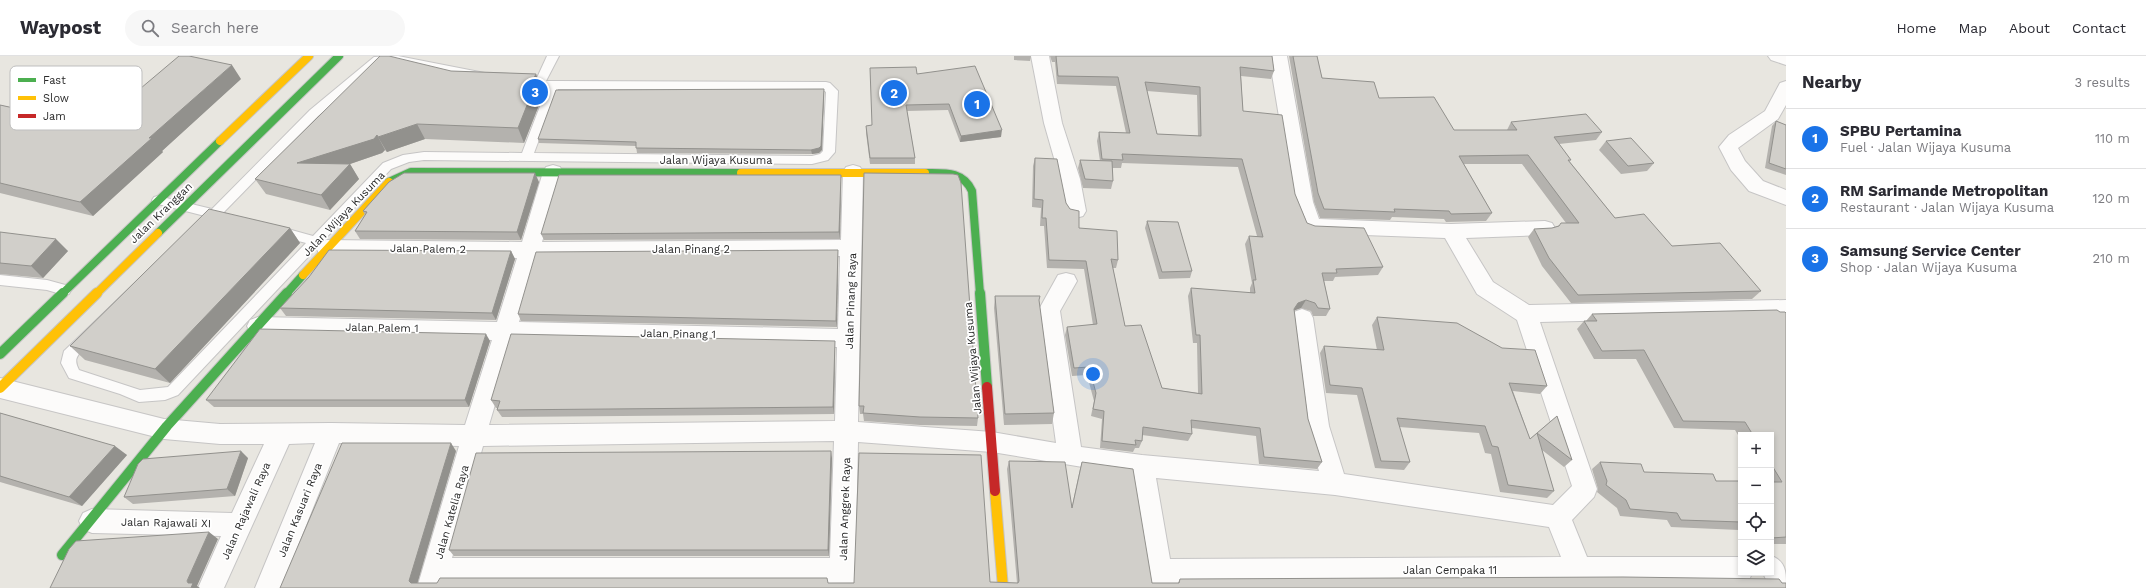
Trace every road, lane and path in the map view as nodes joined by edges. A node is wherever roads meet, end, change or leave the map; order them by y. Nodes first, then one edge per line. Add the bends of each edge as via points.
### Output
1 (309, 56) edge
2 (339, 56) edge
3 (543, 56) edge
4 (553, 56) edge
5 (1040, 56) edge
6 (1278, 56) edge
7 (1777, 56) edge
8 (1786, 60) edge
9 (534, 83) junction
10 (554, 85) junction
11 (1786, 87) edge
12 (1779, 118) edge
13 (527, 156) junction
14 (554, 172) junction
15 (853, 172) junction
16 (1786, 198) edge
17 (158, 200) junction
18 (186, 206) junction
19 (1076, 211) edge
20 (215, 214) junction
21 (238, 220) edge
22 (261, 226) edge
23 (1545, 228) edge
24 (1451, 231) junction
25 (321, 245) junction
26 (852, 248) junction
27 (530, 250) junction
28 (0, 280) edge
29 (1066, 281) dead end
30 (64, 290) junction
31 (1784, 308) dead end
32 (1524, 314) junction
33 (1302, 318) dead end
34 (258, 326) junction
35 (506, 330) junction
36 (850, 338) junction
37 (0, 354) edge
38 (0, 388) edge
39 (164, 429) junction
40 (847, 431) junction
41 (331, 433) junction
42 (281, 434) junction
43 (474, 436) junction
44 (992, 442) junction
45 (1070, 456) junction
46 (1142, 466) junction
47 (1335, 484) junction
48 (1558, 517) junction
49 (92, 520) junction
50 (240, 524) junction
51 (62, 555) dead end
52 (1738, 569) edge
53 (1579, 570) junction
54 (433, 579) edge
55 (842, 579) edge
56 (1161, 580) edge
57 (211, 588) edge
58 (268, 588) edge
59 (1003, 588) edge

1 - 17 street, Jalan Kranggan
2 - 18 street, Jalan Kranggan
3 - 9 lane
4 - 9 lane
5 - 19 street via 1053,123 1070,179
6 - 24 street via 1303,202 1311,226
7 - 8 street
9 - 10 lane
9 - 20 lane via 500,80 391,58 378,59 314,113
10 - 13 lane
10 - 13 lane via 826,86 832,91 829,152 824,157 812,160
11 - 12 street
12 - 16 street via 1736,139 1728,147 1738,165 1756,186
13 - 25 lane via 415,156 397,161 387,166
14 - 15 street, Jalan Wijaya Kusuma
14 - 25 street, Jalan Wijaya Kusuma via 401,174 386,184
14 - 27 street, Jalan Katelia Raya
15 - 26 street, Jalan Pinang Raya
15 - 44 street, Jalan Wijaya Kusuma via 951,172 970,183
17 - 18 lane
17 - 30 street, Jalan Kranggan
18 - 20 lane
18 - 38 street, Jalan Kranggan
20 - 21 lane
20 - 25 lane via 74,350 68,363 74,374 139,396 173,391
22 - 25 lane
23 - 24 street
24 - 32 street via 1485,288
25 - 27 street, Jalan Palem 2
25 - 34 street, Jalan Wijaya Kusuma
26 - 27 street, Jalan Pinang 2
26 - 36 street, Jalan Pinang Raya
27 - 35 street, Jalan Katelia Raya
28 - 30 lane via 47,285
29 - 45 street via 1049,311
30 - 37 street, Jalan Kranggan
31 - 32 street
32 - 48 street via 1530,324 1585,489
33 - 47 street via 1317,426
34 - 35 street, Jalan Palem 1
34 - 39 street, Jalan Wijaya Kusuma
35 - 36 street, Jalan Pinang 1
35 - 43 street, Jalan Katelia Raya
36 - 40 street, Jalan Pinang Raya
38 - 39 street
39 - 42 street via 220,434
39 - 49 street, Jalan Wijaya Kusuma
40 - 43 street
40 - 44 street
40 - 55 street, Jalan Anggrek Raya
41 - 42 street
41 - 43 street
41 - 58 street, Jalan Kasuari Raya
42 - 50 street, Jalan Rajawali Raya
43 - 54 street, Jalan Katelia Raya
44 - 45 street
44 - 59 street, Jalan Wijaya Kusuma
45 - 46 street
46 - 47 street
46 - 56 street
47 - 48 street
48 - 53 street
49 - 50 street, Jalan Rajawali XI
49 - 51 street, Jalan Wijaya Kusuma
50 - 57 street, Jalan Rajawali Raya
52 - 53 street, Jalan Cempaka 11
53 - 56 street, Jalan Cempaka 11
54 - 55 street

